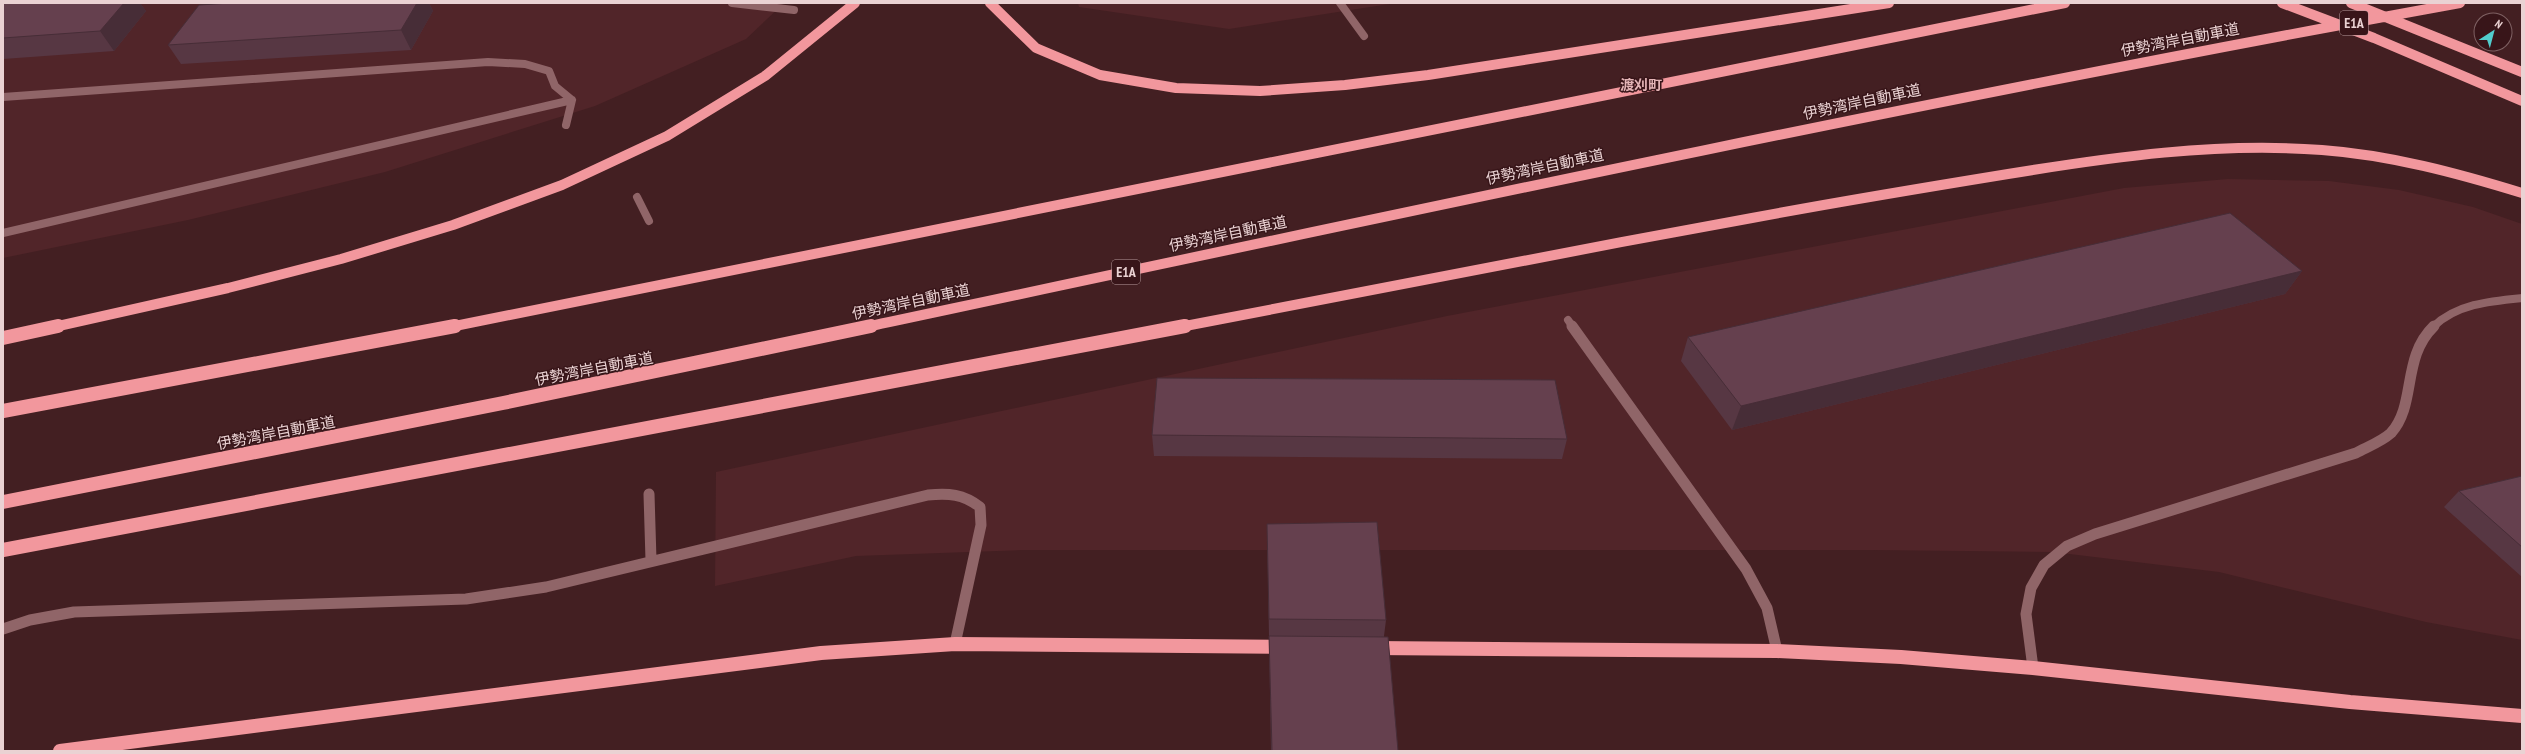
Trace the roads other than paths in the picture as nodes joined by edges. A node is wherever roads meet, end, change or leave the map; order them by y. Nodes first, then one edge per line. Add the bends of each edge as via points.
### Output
1 (732, 3) edge
2 (855, 3) edge
3 (990, 3) edge
4 (1340, 3) edge
5 (1889, 3) edge
6 (2065, 3) edge
7 (2282, 3) edge
8 (2351, 3) edge
9 (2460, 3) edge
10 (794, 10) dead end
11 (1364, 36) dead end
12 (2522, 72) edge
13 (3, 97) edge
14 (572, 100) junction
15 (2522, 102) edge
16 (566, 124) dead end
17 (2522, 193) edge
18 (637, 197) dead end
19 (649, 221) dead end
20 (3, 232) edge
21 (2522, 298) edge
22 (1568, 320) dead end
23 (3, 338) edge
24 (3, 411) edge
25 (649, 494) dead end
26 (3, 502) edge
27 (3, 550) edge
28 (651, 560) junction
29 (3, 629) edge
30 (955, 644) junction
31 (1298, 647) edge
32 (1354, 648) edge
33 (1777, 651) junction
34 (2033, 668) junction
35 (2522, 716) edge
36 (60, 751) edge

1 - 10 lane
2 - 23 highway via 776,68 727,101 631,154 570,181 428,232 324,263
3 - 5 highway via 1019,36 1050,56 1089,72 1130,82 1228,92 1344,85 1433,74
4 - 11 lane
6 - 24 highway via 648,288
7 - 15 highway via 2396,47
8 - 12 highway
9 - 26 highway, 伊勢湾岸自動車道 / E1A via 2008,87 729,357
13 - 14 lane via 488,62 525,64 549,71 555,86
14 - 16 lane
14 - 20 lane
17 - 27 highway via 2464,175 2395,160 2323,150 2174,150 2070,164 1876,195 1507,263 1000,362
18 - 19 lane
21 - 34 lane via 2490,300 2459,309 2434,322 2419,342 2411,367 2406,404 2392,432 2356,453 2095,534 2067,546 2044,566 2031,588 2026,614
22 - 33 lane via 1746,569 1767,608
25 - 28 lane
28 - 29 lane via 546,587 466,599 82,611 30,620
28 - 30 lane via 928,495 949,493 967,496 980,507 981,525
30 - 31 highway
30 - 36 highway via 821,653
32 - 33 highway
33 - 34 highway via 1902,657
34 - 35 highway via 2350,702

